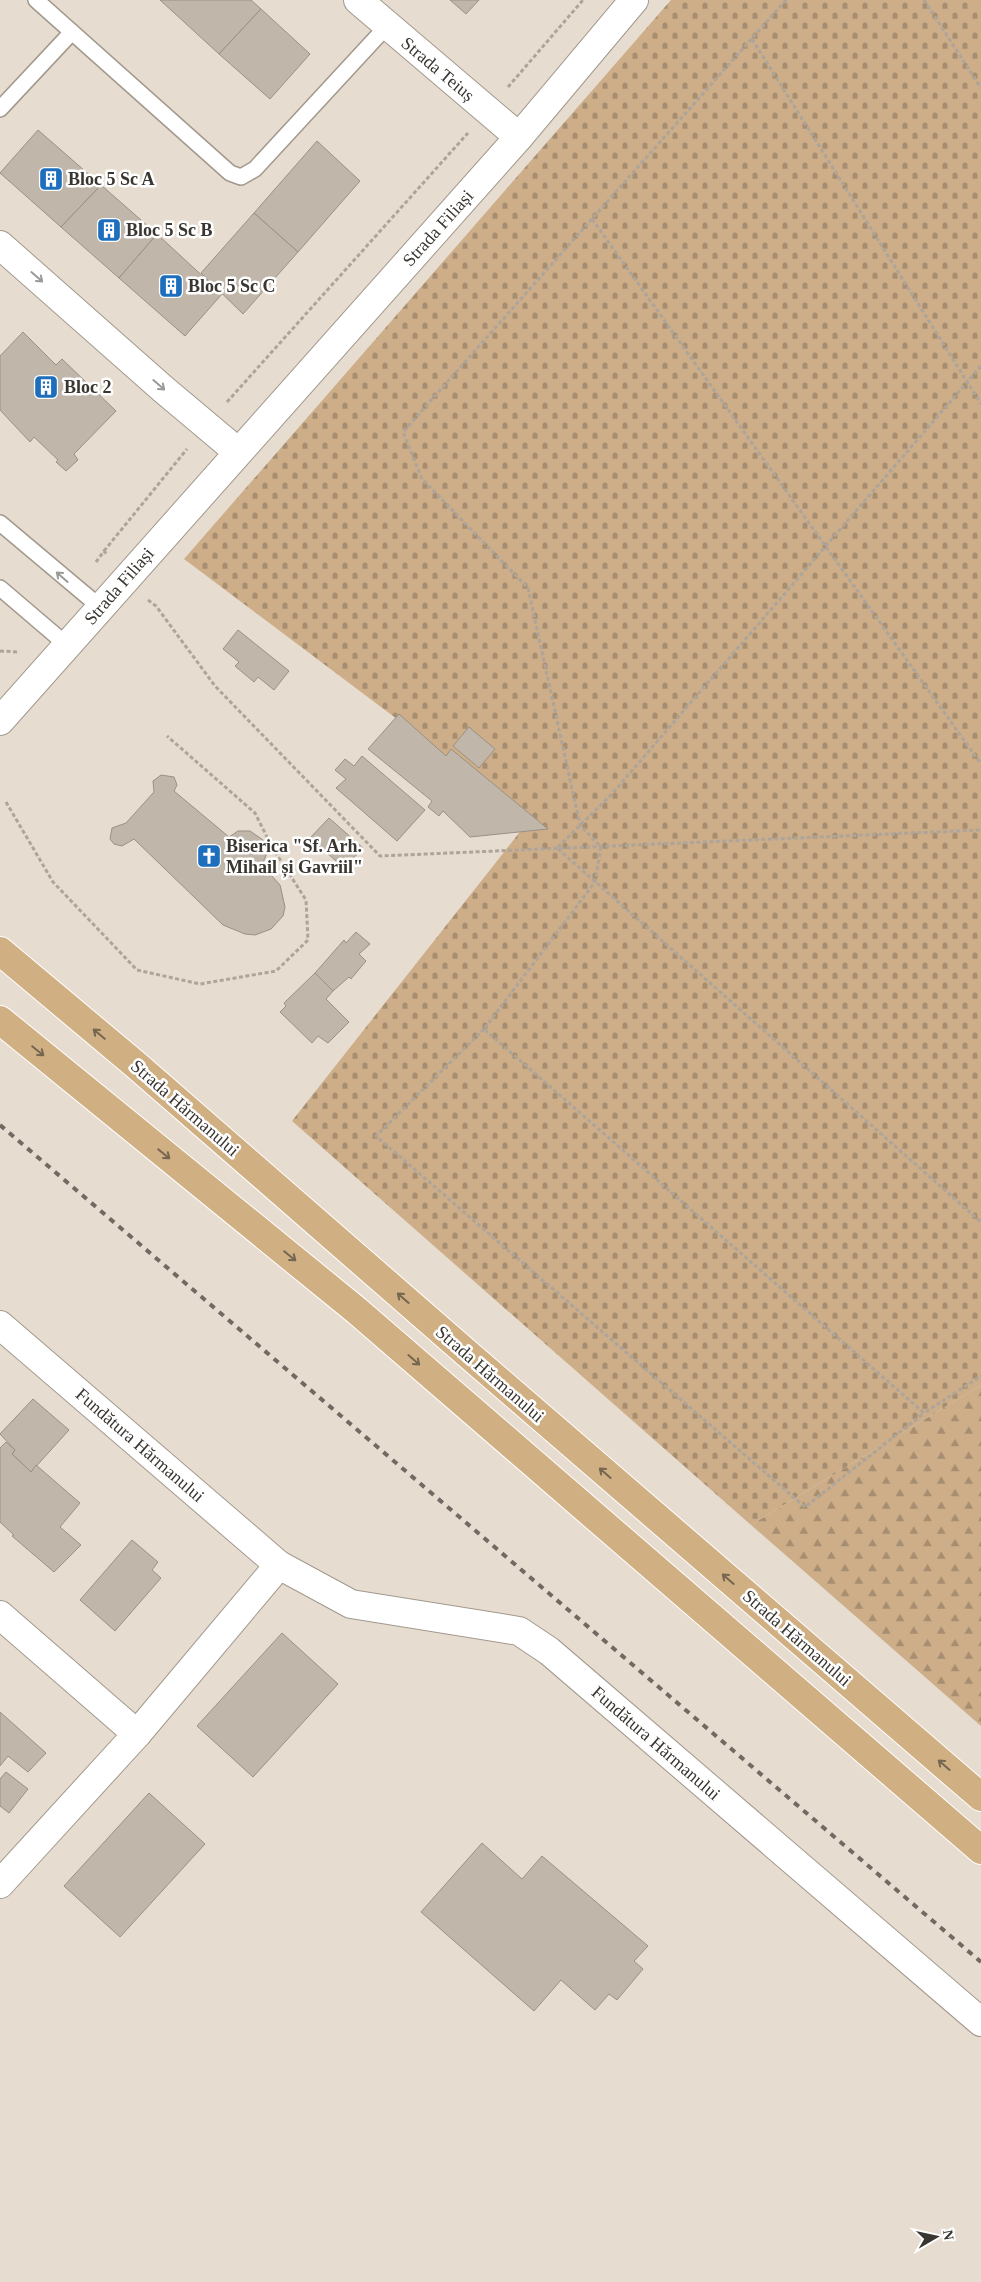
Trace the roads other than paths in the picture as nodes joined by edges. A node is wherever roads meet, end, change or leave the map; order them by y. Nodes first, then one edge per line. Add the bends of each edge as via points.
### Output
1 (36, 0) edge
2 (358, 0) edge
3 (634, 0) edge
4 (387, 26) junction
5 (72, 32) junction
6 (0, 109) edge
7 (519, 137) junction
8 (0, 245) edge
9 (238, 452) junction
10 (0, 523) edge
11 (0, 588) edge
12 (100, 607) junction
13 (68, 646) junction
14 (0, 721) edge
15 (0, 951) edge
16 (0, 1020) edge
17 (0, 1325) edge
18 (279, 1565) junction
19 (0, 1615) edge
20 (138, 1734) junction
21 (981, 1797) edge
22 (981, 1850) edge
23 (0, 1884) edge
24 (981, 2022) edge

1 - 5 lane
2 - 4 street, Strada Teiuș
3 - 7 street, Strada Filiași
4 - 5 lane via 255,169 241,177 230,173
4 - 7 street, Strada Teiuș
5 - 6 lane
7 - 9 street, Strada Filiași
8 -> 9 street
9 - 12 street, Strada Filiași
12 -> 10 lane
11 - 13 lane
12 - 13 street, Strada Filiași
13 - 14 street, Strada Filiași
21 -> 15 main road, Strada Hărmanului
16 -> 22 main road via 356,1310
17 - 18 street, Fundătura Hărmanului
18 - 20 street
18 - 24 street, Fundătura Hărmanului via 351,1604 519,1631 549,1651
19 - 20 street
20 - 23 street

